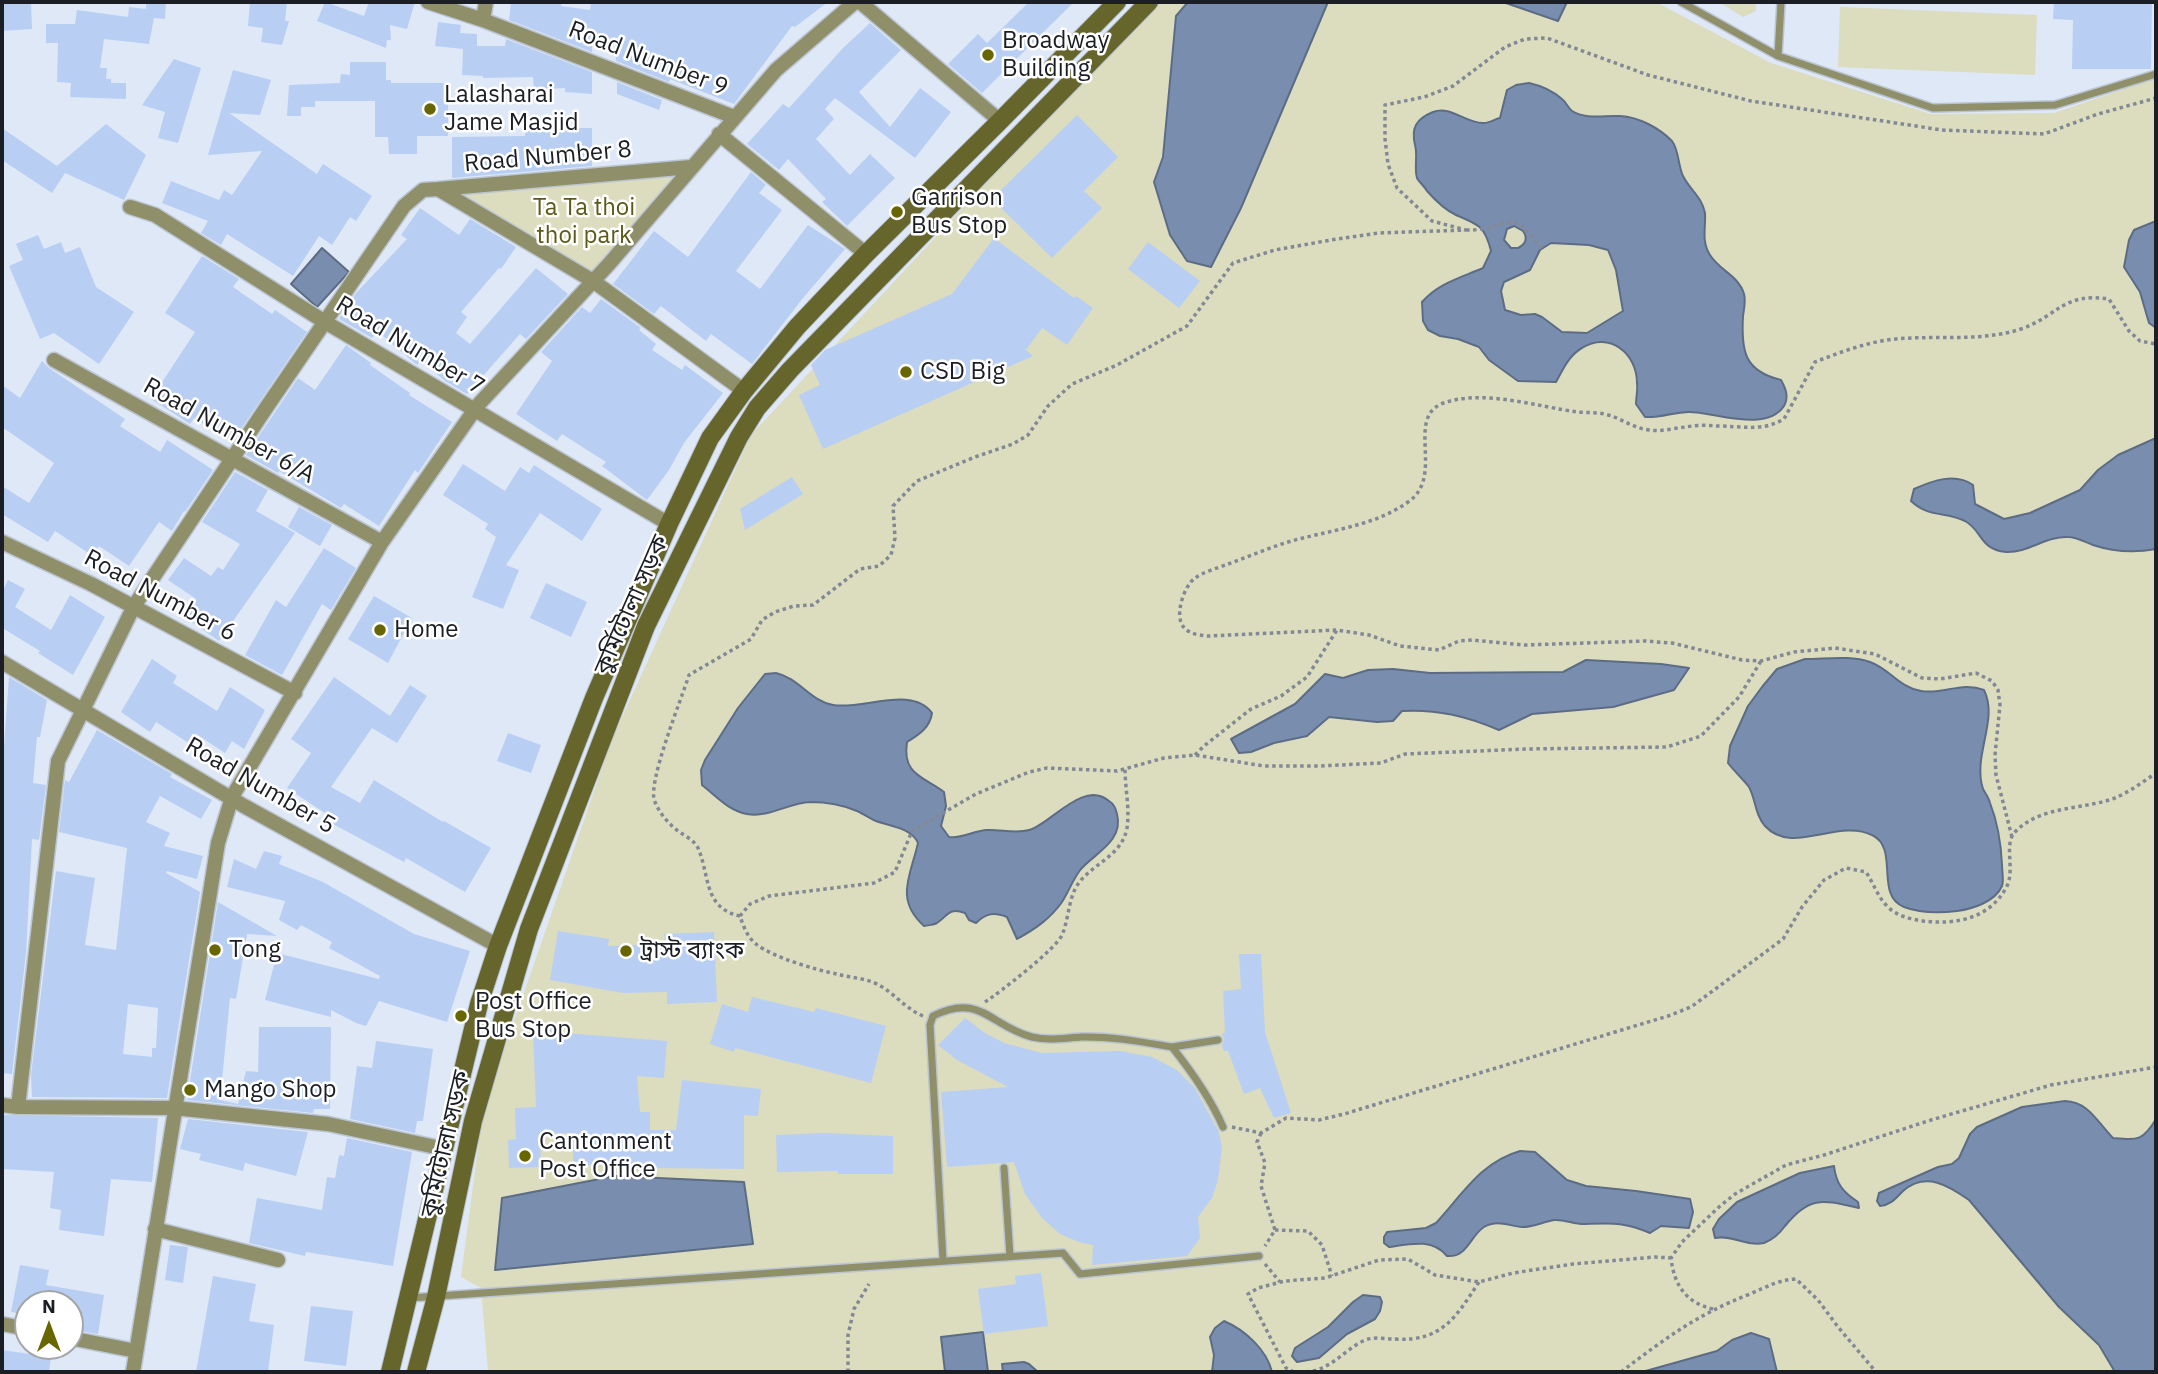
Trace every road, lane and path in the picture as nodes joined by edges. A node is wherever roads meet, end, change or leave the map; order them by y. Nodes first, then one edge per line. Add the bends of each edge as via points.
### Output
1 (428, 2) edge
2 (486, 2) edge
3 (858, 2) edge
4 (1117, 2) edge
5 (1149, 2) edge
6 (1681, 2) edge
7 (1781, 2) edge
8 (483, 20) junction
9 (1777, 56) junction
10 (2156, 74) edge
11 (2156, 98) edge
12 (734, 117) junction
13 (1000, 121) junction
14 (719, 134) junction
15 (691, 167) junction
16 (438, 189) junction
17 (130, 207) dead end
18 (1466, 230) junction
19 (1543, 251) dead end
20 (866, 254) junction
21 (593, 281) junction
22 (325, 322) junction
23 (2156, 344) edge
24 (54, 360) dead end
25 (744, 391) junction
26 (475, 410) junction
27 (232, 458) junction
28 (669, 524) junction
29 (2, 542) edge
30 (382, 542) junction
31 (134, 606) junction
32 (1337, 630) junction
33 (1761, 661) junction
34 (2, 662) edge
35 (295, 694) junction
36 (84, 710) junction
37 (1195, 755) junction
38 (1125, 769) junction
39 (2156, 773) edge
40 (232, 797) junction
41 (2012, 837) junction
42 (740, 916) junction
43 (498, 946) junction
44 (975, 1007) junction
45 (932, 1020) junction
46 (1218, 1040) dead end
47 (1172, 1047) junction
48 (2156, 1067) edge
49 (2, 1105) edge
50 (18, 1107) junction
51 (174, 1108) junction
52 (1223, 1127) joint
53 (1261, 1133) junction
54 (445, 1149) junction
55 (1004, 1168) dead end
56 (155, 1229) junction
57 (1275, 1230) junction
58 (1010, 1256) junction
59 (1259, 1256) junction
60 (1671, 1258) junction
61 (278, 1260) dead end
62 (943, 1260) junction
63 (1332, 1276) junction
64 (1280, 1282) junction
65 (1479, 1282) junction
66 (869, 1284) dead end
67 (436, 1297) junction
68 (410, 1298) junction
69 (1713, 1309) junction
70 (84, 1341) edge
71 (136, 1351) junction
72 (133, 1372) edge
73 (390, 1372) edge
74 (416, 1372) edge
75 (848, 1372) edge
76 (1294, 1372) edge
77 (1306, 1372) edge
78 (1620, 1372) edge
79 (1876, 1372) edge

1 - 8 street, Road Number 9
2 - 8 street
3 - 12 street via 776,70
3 - 13 street
4 - 13 main road, কুর্মিটোলা সড়ক
5 - 67 main road, কুর্মিটোলা সড়ক via 790,370 739,437 646,626 528,929 473,1121
6 - 9 lane
7 - 9 lane
8 - 12 street, Road Number 9
9 - 10 lane via 1933,108 2055,105
11 - 18 path via 2044,134 1942,130 1751,101 1648,75 1547,38 1525,39 1505,47 1453,86 1385,105 1388,164 1397,188 1432,222
12 - 14 street
13 - 20 main road, কুর্মিটোলা সড়ক
14 - 15 street
14 - 20 street, Road Number 9
15 - 16 street, Road Number 8
15 - 21 street
16 - 21 street, Road Number 8
16 - 22 street via 423,190 404,206
17 - 22 street, Road Number 7 via 155,215
18 - 19 path via 1509,222 1524,225
18 - 42 path via 1378,233 1275,250 1233,263 1187,326 1072,384 1048,406 1028,435 1013,444 917,481 892,506 891,555 879,566 860,569 813,605 775,612 762,620 751,639 689,675 652,799 662,816 697,846 714,899 729,913
20 - 25 main road, কুর্মিটোলা সড়ক
21 - 25 street, Road Number 8
21 - 26 street
22 - 26 street, Road Number 7
22 - 27 street
23 - 32 path via 2140,341 2129,331 2109,299 2082,298 2021,328 1994,335 1887,340 1815,362 1784,419 1761,428 1708,425 1651,431 1605,414 1541,404 1492,398 1440,405 1425,424 1424,480 1410,501 1389,514 1266,549 1193,579 1180,616 1193,634 1208,636
24 - 27 street, Road Number 6/A
25 - 28 main road, কুর্মিটোলা সড়ক via 710,438
26 - 28 street, Road Number 7
26 - 30 street
27 - 30 street, Road Number 6/A
27 - 31 street
28 - 43 main road, কুর্মিটোলা সড়ক via 594,698
29 - 31 street, Road Number 6
30 - 35 street
31 - 35 street, Road Number 6
31 - 36 street
32 - 33 path via 1400,646 1439,650 1472,640 1524,645 1645,641
32 - 37 path via 1307,677 1281,696 1251,709
33 - 37 path via 1738,697 1701,736 1667,747 1405,754 1381,764 1319,766 1264,766
33 - 41 path via 1835,648 1875,654 1922,678 1976,673 1992,681 2000,705 1996,775
34 - 36 street, Road Number 5
35 - 40 street
36 - 40 street, Road Number 5
36 - 50 street via 58,761
37 - 38 path
38 - 42 path via 1029,772 976,794 912,831 895,872 874,883 769,896 750,904
38 - 44 path via 1127,828 1121,844 1078,884 1060,940 1004,990
39 - 41 path via 2114,798 2035,819
40 - 43 street, Road Number 5
40 - 51 street via 218,843
41 - 53 path via 2006,889 1974,918 1942,923 1905,917 1881,900 1866,872 1846,868 1824,880 1783,939 1691,1007 1344,1114 1319,1120 1286,1118
42 - 45 path via 756,944 799,964 879,985 911,1011
43 - 54 main road, কুর্মিটোলা সড়ক via 479,1004
44 - 45 lane via 956,1007
44 - 47 lane via 1013,1031 1035,1038 1125,1039
45 - 62 lane
46 - 47 lane
47 - 52 lane via 1208,1096
48 - 60 path via 2051,1085 1786,1166 1735,1194 1682,1242
49 - 50 street
50 - 51 street
51 - 54 street via 328,1124
51 - 56 street
52 - 53 path
53 - 57 path via 1257,1142 1265,1163 1261,1186
54 - 68 main road, কুর্মিটোলা সড়ক
55 - 58 lane
56 - 61 street
56 - 71 street
57 - 59 path
57 - 63 path via 1308,1231 1322,1245
58 - 59 lane via 1063,1253 1080,1274
58 - 62 lane
59 - 64 path
60 - 65 path via 1573,1264
60 - 69 path via 1678,1286 1687,1298
62 - 67 lane
63 - 64 path
63 - 65 path via 1379,1260 1408,1259 1435,1275
64 - 76 path via 1248,1294 1286,1368
65 - 77 path via 1448,1325 1435,1334 1413,1340 1365,1339 1331,1364
66 - 75 path via 854,1309 848,1335
67 - 68 lane
67 - 74 main road, কুর্মিটোলা সড়ক
68 - 73 main road, কুর্মিটোলা সড়ক
69 - 78 path
69 - 79 path via 1781,1280 1796,1279
70 - 71 street
71 - 72 street

